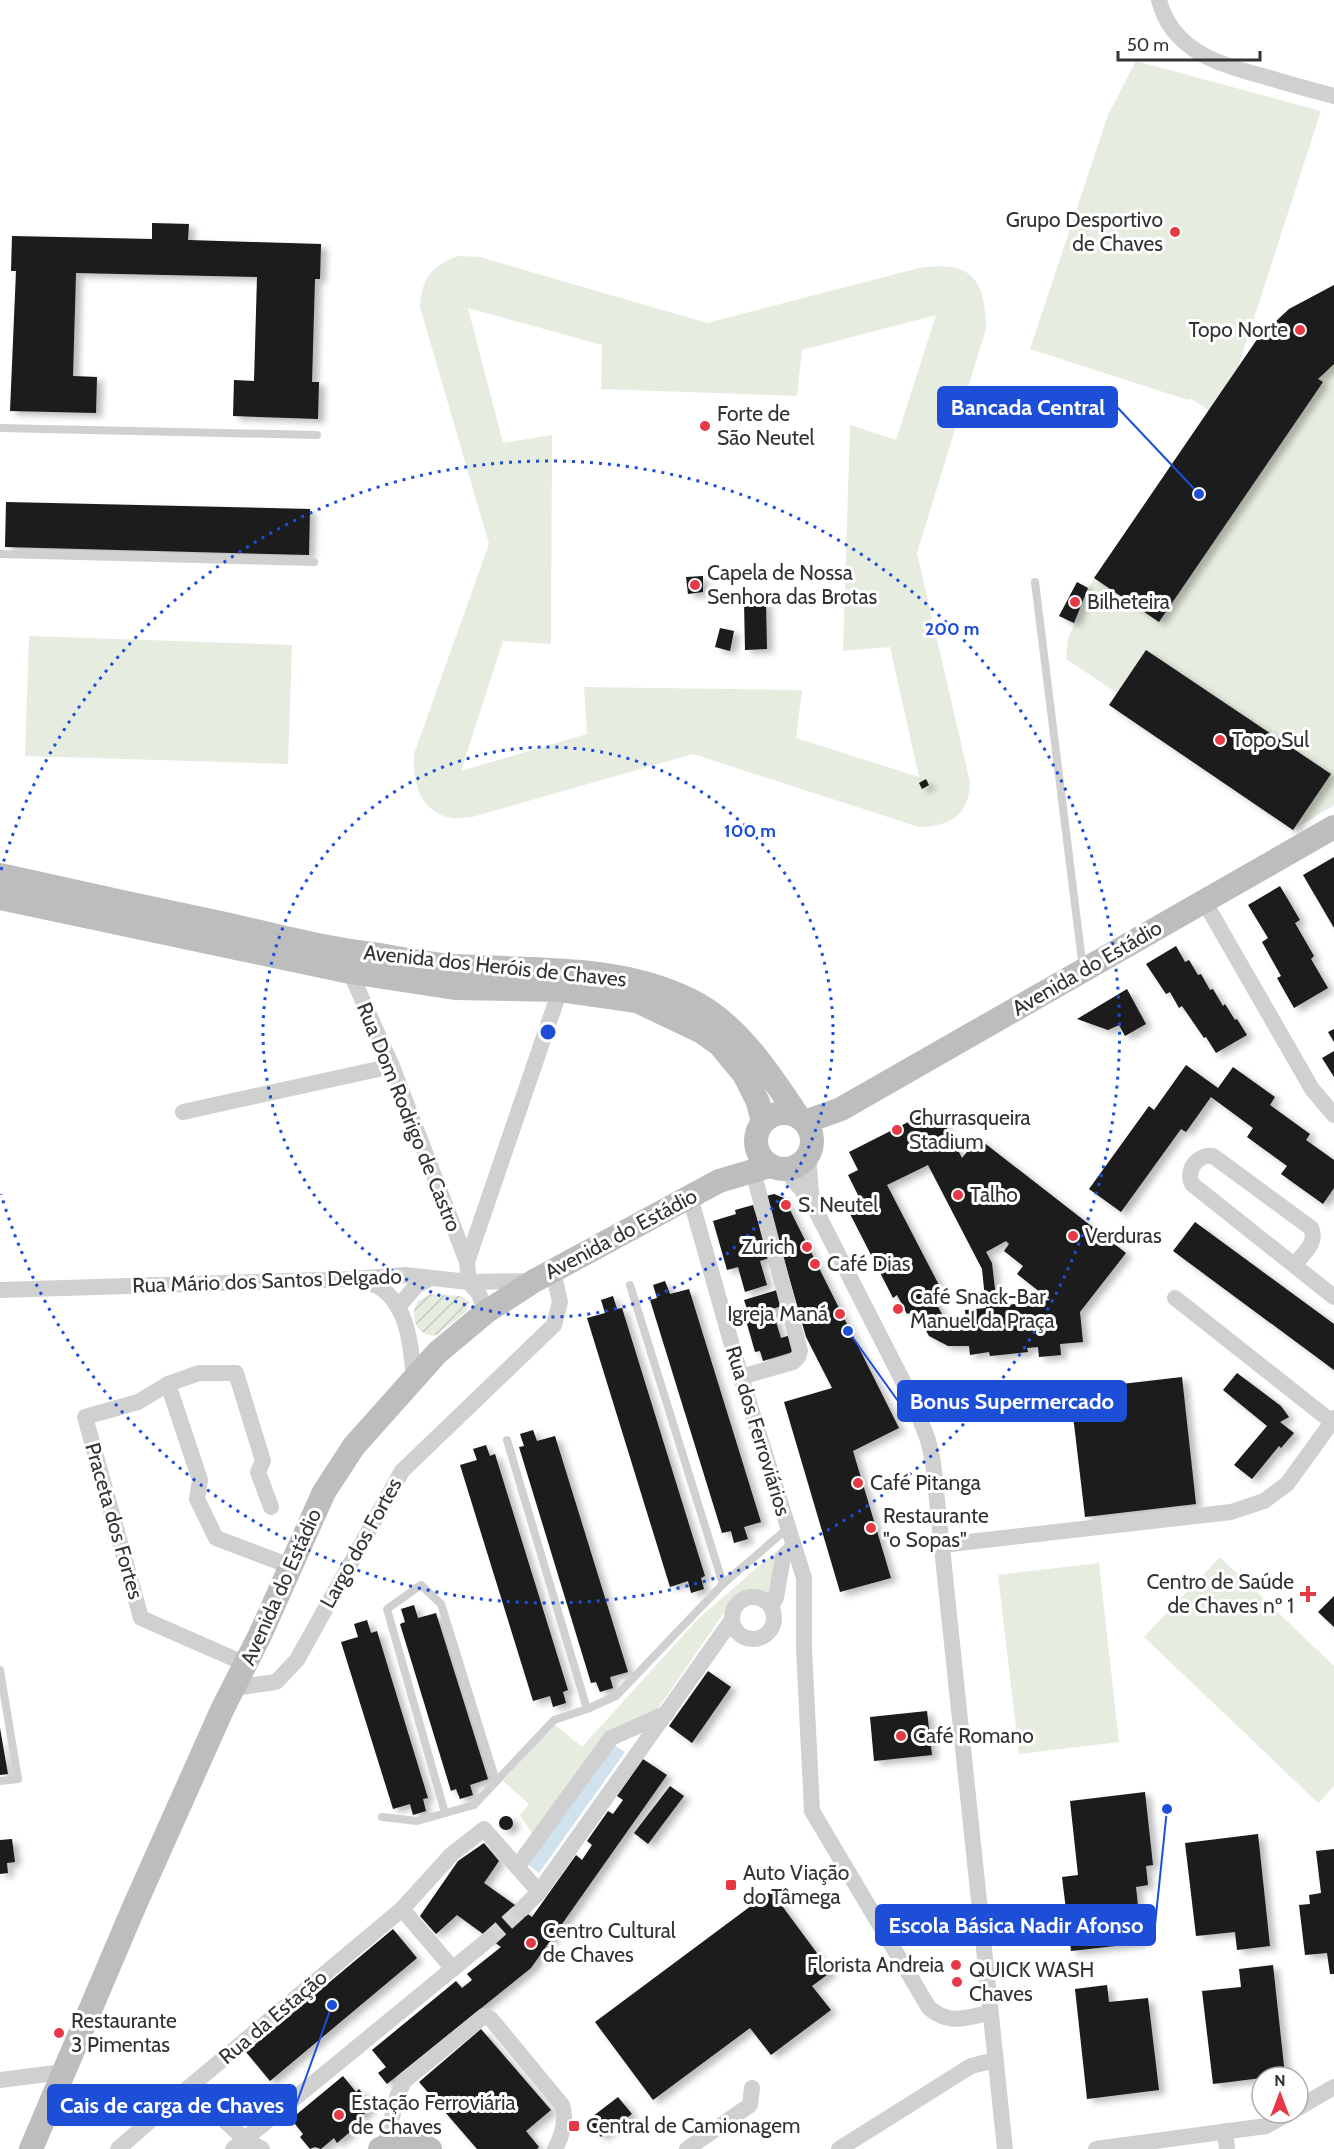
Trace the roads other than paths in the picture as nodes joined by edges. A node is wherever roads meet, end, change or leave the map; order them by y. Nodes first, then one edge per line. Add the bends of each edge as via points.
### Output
1 (1159, 0) edge
2 (1334, 96) edge
3 (0, 428) edge
4 (317, 435) dead end
5 (0, 554) edge
6 (314, 562) dead end
7 (1035, 582) dead end
8 (1334, 827) edge
9 (0, 875) edge
10 (0, 898) edge
11 (1204, 901) junction
12 (1084, 970) junction
13 (350, 972) junction
14 (560, 990) junction
15 (392, 1066) junction
16 (183, 1112) dead end
17 (1334, 1115) edge
18 (763, 1122) junction
19 (806, 1133) junction
20 (756, 1145) junction
21 (769, 1169) junction
22 (719, 1181) junction
23 (690, 1197) junction
24 (812, 1203) junction
25 (467, 1262) junction
26 (1294, 1264) junction
27 (544, 1276) junction
28 (354, 1279) junction
29 (429, 1279) junction
30 (469, 1282) junction
31 (630, 1285) dead end
32 (0, 1290) edge
33 (1334, 1297) edge
34 (1175, 1298) dead end
35 (398, 1307) junction
36 (486, 1312) junction
37 (408, 1332) junction
38 (437, 1353) junction
39 (741, 1377) junction
40 (414, 1379) junction
41 (168, 1384) junction
42 (962, 1393) dead end
43 (913, 1401) junction
44 (1333, 1421) edge
45 (507, 1440) dead end
46 (271, 1507) dead end
47 (788, 1528) junction
48 (942, 1545) junction
49 (794, 1547) junction
50 (290, 1566) junction
51 (723, 1584) junction
52 (771, 1606) junction
53 (732, 1620) junction
54 (246, 1664) junction
55 (0, 1670) edge
56 (234, 1689) junction
57 (587, 1709) junction
58 (668, 1713) junction
59 (0, 1781) edge
60 (496, 1781) junction
61 (445, 1813) junction
62 (382, 1817) dead end
63 (517, 1867) junction
64 (539, 1892) junction
65 (402, 1909) junction
66 (521, 1910) tunnel mouth
67 (489, 1939) tunnel mouth
68 (453, 1969) junction
69 (990, 2013) junction
70 (995, 2060) junction
71 (63, 2072) junction
72 (0, 2080) edge
73 (194, 2083) junction
74 (1334, 2087) edge
75 (752, 2088) dead end
76 (1310, 2101) edge
77 (1268, 2125) edge
78 (1225, 2132) junction
79 (239, 2144) edge
80 (382, 2148) edge
81 (31, 2149) edge
82 (118, 2149) edge
83 (262, 2149) edge
84 (430, 2149) edge
85 (555, 2149) edge
86 (687, 2149) edge
87 (839, 2149) edge
88 (1005, 2149) edge
89 (1096, 2149) edge
90 (1227, 2149) edge

1 - 2 street via 1167,22 1186,45 1220,64
3 - 4 lane
5 - 6 lane
7 - 12 lane
8 - 11 street, Avenida do Estádio
9 - 19 street, Avenida dos Heróis de Chaves via 347,951 455,966 570,970 655,986 690,1000 723,1023 758,1060
10 - 13 street, Avenida dos Heróis de Chaves
11 - 12 street, Avenida do Estádio
11 - 17 street via 1312,1089
12 - 19 street, Avenida do Estádio via 841,1109
13 - 14 street, Avenida dos Heróis de Chaves via 455,988
13 - 15 street, Rua Dom Rodrigo de Castro
14 - 18 street, Avenida dos Heróis de Chaves via 637,1001 702,1032 720,1044 744,1074
14 - 25 street
15 - 16 street
15 - 25 street, Rua Dom Rodrigo de Castro
18 - 19 street via 789,1113
18 - 20 street
19 - 21 street via 802,1163 794,1168
19 - 24 street
20 - 21 street
20 - 22 street, Avenida do Estádio
21 - 22 street, Avenida do Estádio
21 - 24 street
21 - 39 street via 800,1352 793,1362
22 - 23 street, Avenida do Estádio
23 - 27 street, Avenida do Estádio
23 - 39 street, Rua dos Ferroviários
24 - 43 street
25 - 30 street
26 - 26 street via 1313,1241 1311,1228 1213,1156 1200,1158 1190,1171 1192,1184
26 - 33 street
27 - 30 street, Rua Mário dos Santos Delgado
27 - 36 street, Avenida do Estádio
27 - 56 street, Largo dos Fortes via 560,1302 554,1325 402,1471 297,1660 276,1682
28 - 29 street, Rua Mário dos Santos Delgado via 405,1275
28 - 32 street, Rua Mário dos Santos Delgado
28 - 35 street via 379,1287
29 - 30 street, Rua Mário dos Santos Delgado
29 - 35 street via 416,1286
30 - 36 street
31 - 51 lane
34 - 44 street
35 - 37 street
36 - 38 street, Avenida do Estádio
37 - 38 street
37 - 40 street
38 - 40 street, Avenida do Estádio
39 - 47 street, Rua dos Ferroviários
40 - 50 street, Avenida do Estádio via 364,1433 334,1475
41 - 46 street via 199,1373 236,1373 264,1461 258,1472
41 - 50 street via 200,1480 197,1499 216,1538
41 - 54 street, Praceta dos Fortes via 138,1402 85,1417 141,1618
42 - 43 lane
43 - 48 street via 933,1462
44 - 48 street via 1287,1484 1264,1501 1231,1512
45 - 57 lane
47 - 49 street, Rua dos Ferroviários
47 - 51 lane
48 - 69 street
49 - 52 street via 783,1557
49 - 69 street, Rua dos Ferroviários via 804,1578 812,1810 929,2008 949,2020
50 - 54 street, Avenida do Estádio
51 - 57 lane via 616,1696
52 - 53 street via 760,1598 746,1598 735,1607
52 - 53 street via 774,1620 764,1637 743,1637
53 - 58 street
54 - 56 street, Avenida do Estádio
55 - 59 lane via 18,1779
56 - 71 street, Avenida do Estádio
57 - 60 lane via 554,1720
58 - 63 street via 611,1738
58 - 64 street
60 - 61 lane via 474,1804
60 - 61 lane via 441,1604 421,1585 387,1609
61 - 62 lane via 417,1821
63 - 64 street
63 - 65 street, Rua da Estação via 484,1829 452,1854
64 - 66 street
65 - 68 street
65 - 73 street, Rua da Estação
67 - 68 street
68 - 79 street
69 - 70 street
70 - 87 street via 971,2066
70 - 88 street
71 - 72 street
71 - 81 street, Avenida do Estádio
73 - 79 street
73 - 82 street, Rua da Estação
74 - 76 street
75 - 86 street via 750,2105
77 - 78 street
78 - 89 street
78 - 90 street
79 - 83 street
80 - 84 street via 413,2142
80 - 85 street via 404,2081 484,2016 491,2019 562,2105 564,2122

